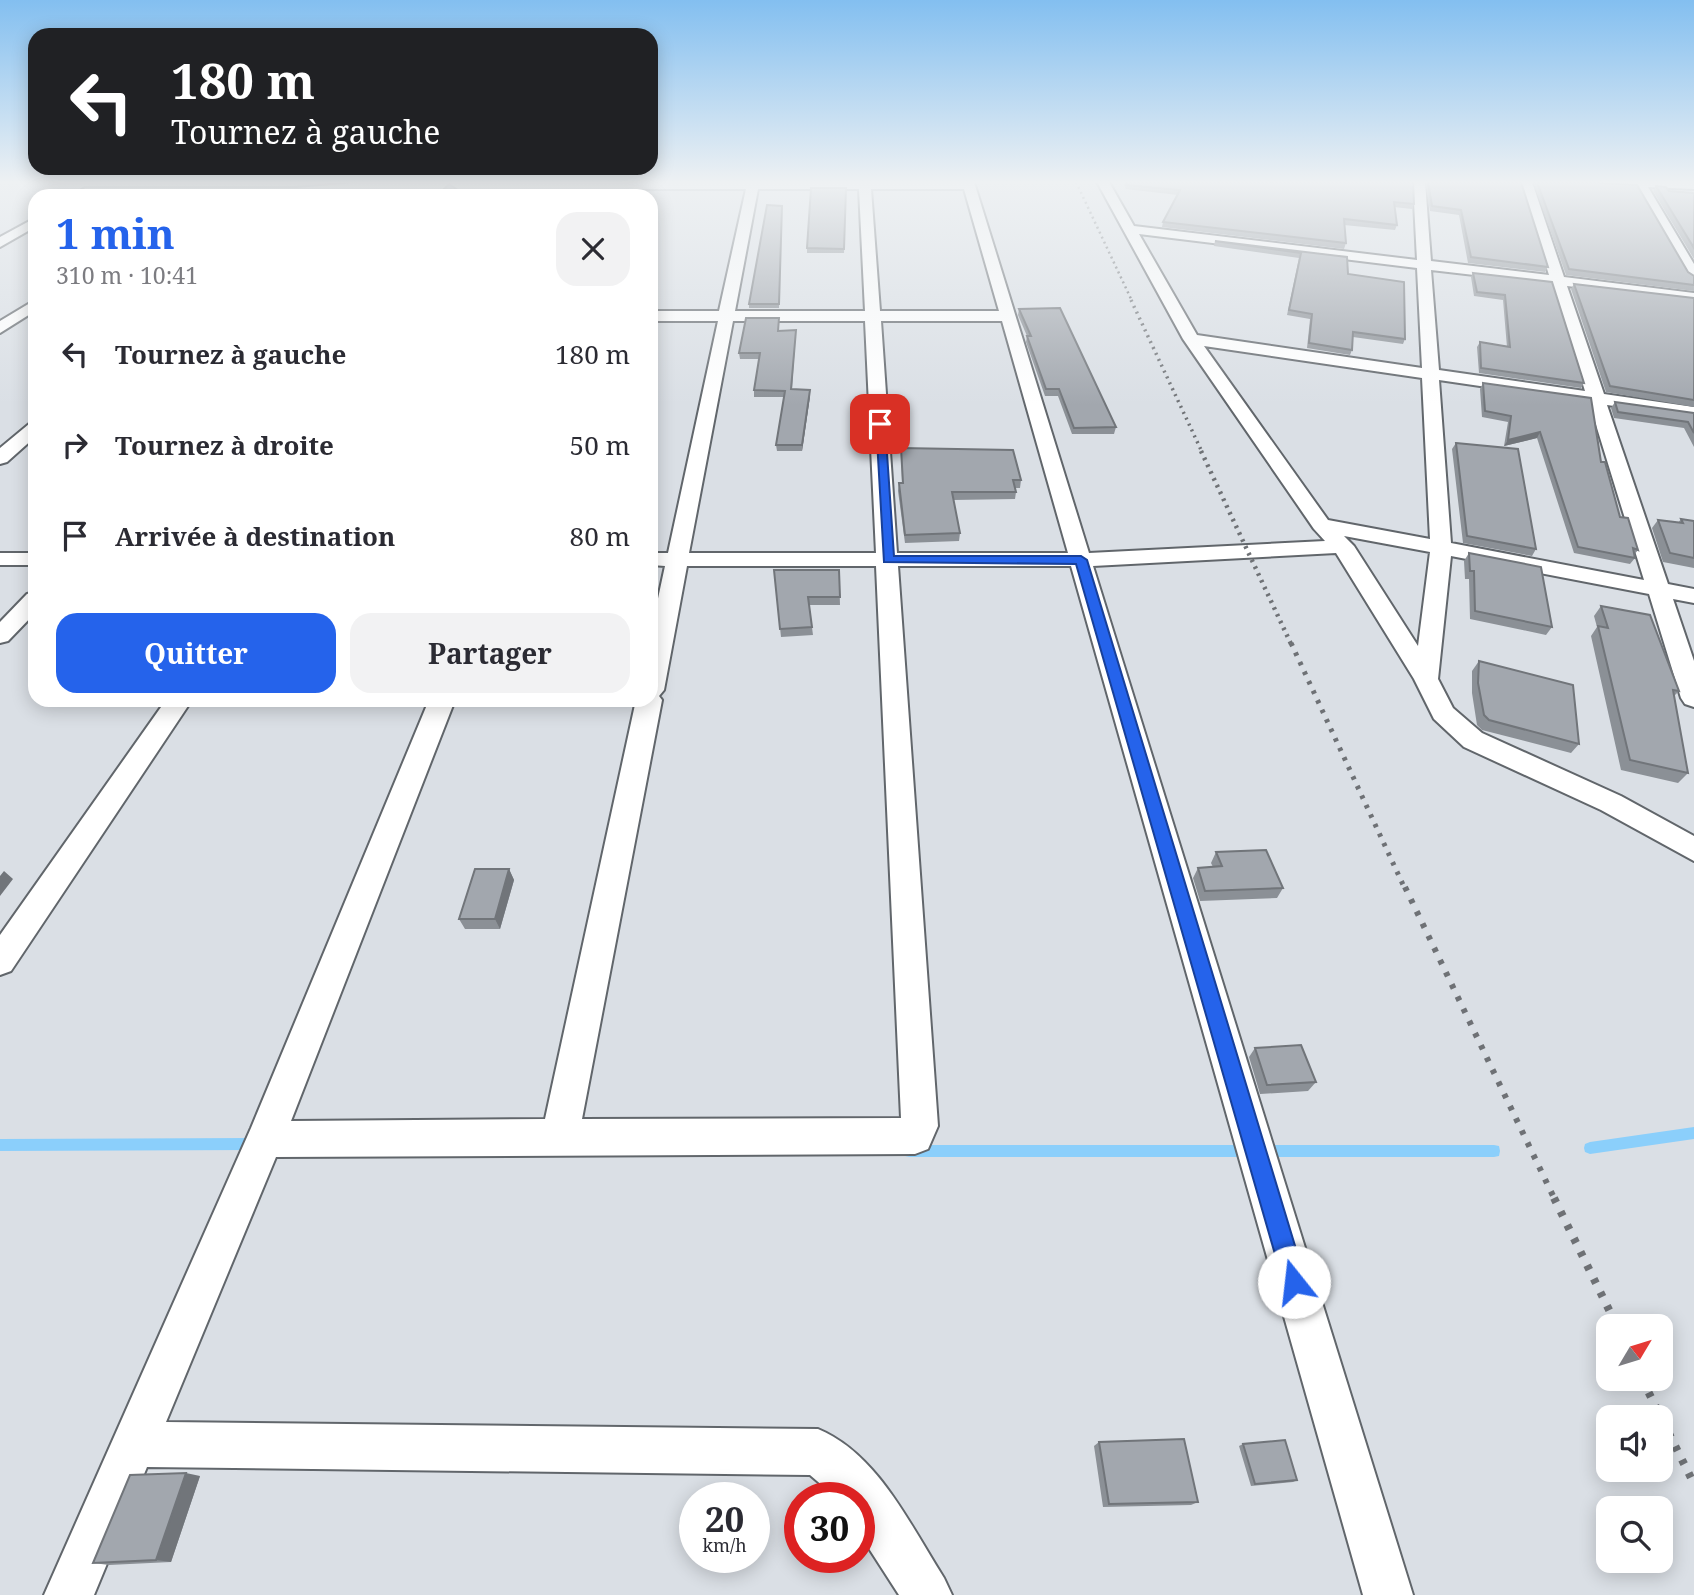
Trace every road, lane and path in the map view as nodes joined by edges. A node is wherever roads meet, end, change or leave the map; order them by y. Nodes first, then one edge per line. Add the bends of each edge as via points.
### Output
1 (738, 256) edge
2 (869, 256) edge
3 (990, 256) edge
4 (1144, 256) edge
5 (1360, 256) edge
6 (1424, 256) edge
7 (1550, 256) edge
8 (1683, 256) edge
9 (1424, 264) junction
10 (1694, 276) edge
11 (1558, 281) junction
12 (1694, 297) edge
13 (28, 309) edge
14 (0, 316) edge
15 (18, 316) junction
16 (28, 316) edge
17 (658, 316) edge
18 (726, 316) junction
19 (873, 316) junction
20 (1008, 316) junction
21 (0, 328) edge
22 (1191, 339) junction
23 (1430, 374) junction
24 (1596, 398) junction
25 (1694, 412) edge
26 (28, 434) edge
27 (0, 458) edge
28 (1321, 525) junction
29 (1343, 546) junction
30 (1441, 548) junction
31 (0, 559) edge
32 (28, 559) edge
33 (658, 559) edge
34 (678, 559) junction
35 (888, 560) junction
36 (1081, 560) junction
37 (1659, 589) junction
38 (1694, 596) edge
39 (28, 606) edge
40 (0, 636) edge
41 (658, 656) edge
42 (1426, 679) junction
43 (1694, 698) edge
44 (174, 707) edge
45 (439, 707) edge
46 (648, 707) edge
47 (1694, 850) edge
48 (0, 961) edge
49 (560, 1137) junction
50 (265, 1139) junction
51 (134, 1444) junction
52 (69, 1595) edge
53 (927, 1595) edge
54 (1388, 1595) edge

1 - 18 street
2 - 19 street
3 - 20 street
4 - 22 street
5 - 9 street
6 - 9 street
7 - 11 street
8 - 10 street
9 - 11 street
9 - 23 street
11 - 12 street
11 - 24 street
13 - 15 street
14 - 15 street
15 - 16 street
15 - 21 street
17 - 18 street
18 - 19 street
18 - 34 street
19 - 20 street
19 - 35 street
20 - 36 street
22 - 23 street
22 - 28 street
23 - 24 street
23 - 30 street
24 - 25 street
24 - 37 street
26 - 27 street
28 - 29 street
28 - 30 street
29 - 36 street
29 - 42 street
30 - 37 street
30 - 42 street
31 - 32 street
33 - 34 street
34 - 35 street
34 - 41 street
35 - 36 street
35 - 49 street via 920,1126 915,1136
36 - 54 street
37 - 38 street
37 - 43 street
39 - 40 street
42 - 47 street via 1443,713 1473,740 1611,803
44 - 48 street
45 - 50 street
46 - 49 street
49 - 50 street
50 - 51 street
51 - 52 street
51 - 53 street via 818,1452 855,1482

